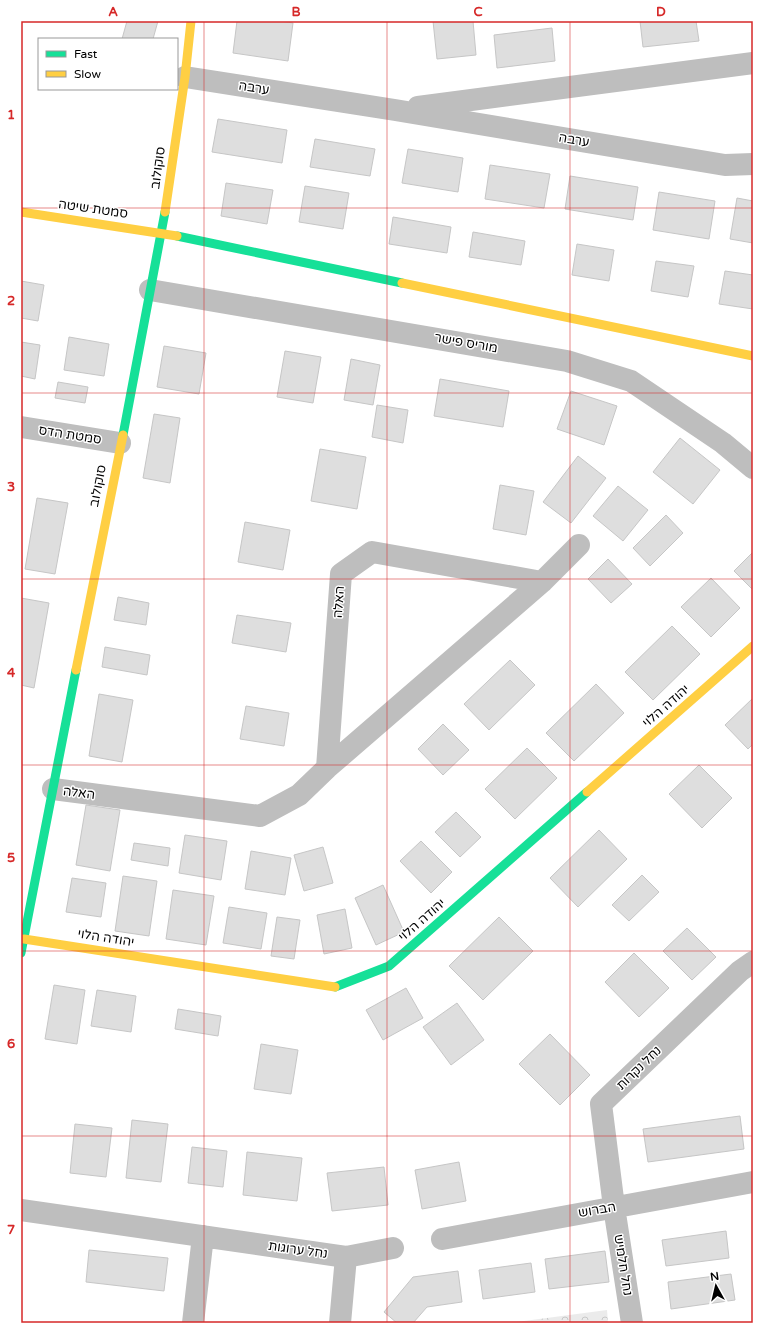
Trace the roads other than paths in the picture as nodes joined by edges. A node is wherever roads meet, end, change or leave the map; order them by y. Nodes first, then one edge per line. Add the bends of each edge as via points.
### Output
1 (191, 21) edge
2 (753, 63) edge
3 (185, 76) junction
4 (395, 110) junction
5 (753, 164) edge
6 (21, 212) edge
7 (162, 232) junction
8 (150, 290) junction
9 (753, 356) edge
10 (21, 427) edge
11 (120, 443) junction
12 (753, 468) edge
13 (579, 545) dead end
14 (542, 582) junction
15 (753, 646) edge
16 (327, 768) junction
17 (53, 789) junction
18 (24, 939) junction
19 (21, 953) edge
20 (753, 962) edge
21 (753, 1182) edge
22 (614, 1207) junction
23 (21, 1210) edge
24 (203, 1236) junction
25 (442, 1239) dead end
26 (393, 1248) dead end
27 (346, 1256) junction
28 (193, 1323) edge
29 (340, 1323) edge
30 (632, 1323) edge

1 - 3 street, סוקולוב
2 - 4 street, ערבה
3 - 4 street, ערבה
3 - 7 street, סוקולוב
4 - 5 street, ערבה via 725,165
6 - 7 street, סמטת שיטה
7 - 8 street, סוקולוב
7 - 9 street
8 - 11 street, סוקולוב
8 - 12 street, מוריס פישר via 567,360 631,381 723,443
10 - 11 street, סמטת הדס
11 - 17 street, סוקולוב
13 - 14 street, האלה
14 - 16 street, האלה
14 - 16 street, האלה via 372,552 341,574
15 - 18 street, יהודה הלוי via 389,966 334,987
16 - 17 street, האלה via 300,795 260,816
17 - 18 street, סוקולוב
18 - 19 street, סוקולוב
20 - 22 street, נחל נקרות via 740,971 601,1104
21 - 22 street, הברוש
22 - 25 street, הברוש
22 - 30 street, נחל חלמיש
23 - 24 street, נחל ערוגות
24 - 27 street, נחל ערוגות
24 - 28 street
26 - 27 street, נחל ערוגות
27 - 29 street

